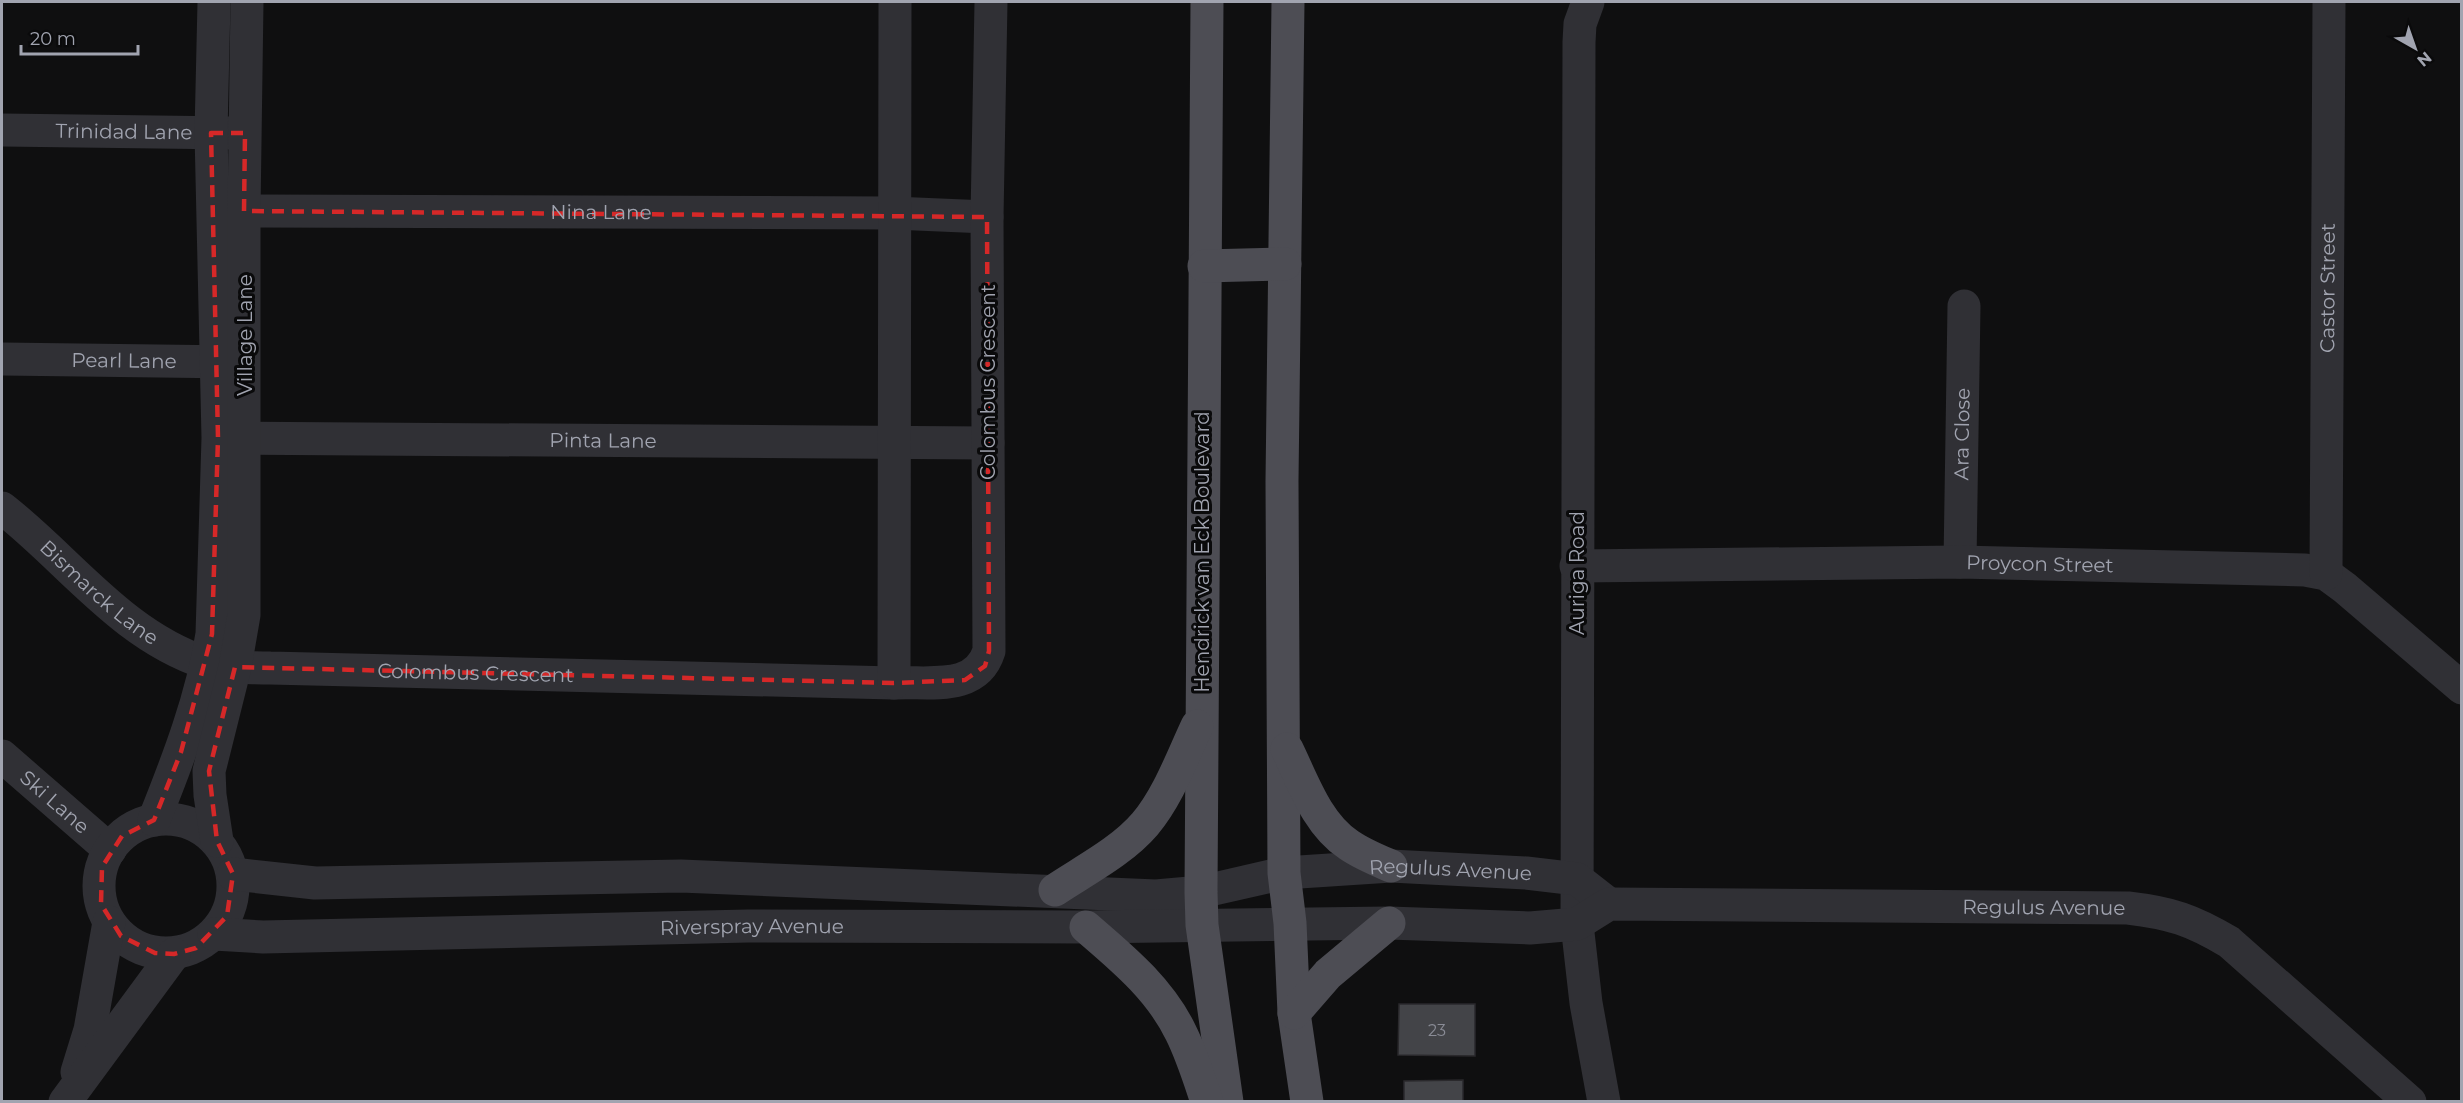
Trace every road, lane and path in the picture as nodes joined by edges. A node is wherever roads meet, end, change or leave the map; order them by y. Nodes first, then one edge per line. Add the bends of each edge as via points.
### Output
1 (214, 2) edge
2 (247, 2) edge
3 (895, 2) edge
4 (991, 2) edge
5 (1207, 2) edge
6 (1288, 2) edge
7 (1588, 2) edge
8 (2329, 2) edge
9 (2, 130) edge
10 (211, 133) junction
11 (245, 134) junction
12 (229, 211) junction
13 (893, 213) junction
14 (987, 217) junction
15 (1285, 264) junction
16 (1204, 266) junction
17 (1965, 306) dead end
18 (2, 359) edge
19 (231, 362) junction
20 (231, 438) junction
21 (893, 443) junction
22 (988, 443) junction
23 (2, 508) edge
24 (1960, 562) junction
25 (1576, 566) junction
26 (2326, 574) junction
27 (222, 665) junction
28 (894, 683) junction
29 (2462, 688) edge
30 (1202, 716) junction
31 (1283, 742) junction
32 (2, 756) edge
33 (154, 820) junction
34 (217, 841) junction
35 (110, 850) junction
36 (1391, 866) junction
37 (1284, 873) junction
38 (233, 874) junction
39 (600, 877) junction
40 (750, 878) junction
41 (1577, 879) junction
42 (991, 889) junction
43 (1055, 890) junction
44 (1201, 892) junction
45 (1610, 904) junction
46 (109, 922) junction
47 (1290, 923) junction
48 (1389, 923) junction
49 (1577, 924) junction
50 (1202, 925) junction
51 (748, 926) junction
52 (987, 927) junction
53 (1086, 927) junction
54 (604, 928) junction
55 (214, 934) junction
56 (174, 954) junction
57 (1294, 1013) junction
58 (68, 1098) edge
59 (1207, 1101) edge
60 (1227, 1101) edge
61 (1307, 1101) edge
62 (1604, 1101) edge
63 (2410, 1101) edge

1 - 10 street, Village Lane
2 - 11 street, Village Lane
3 - 13 street
4 - 14 street, Colombus Crescent
5 - 16 main road, Hendrick van Eck Boulevard
6 - 15 main road
7 - 25 street, Auriga Road via 1578,42
8 - 26 street, Castor Street
9 - 10 street, Trinidad Lane
10 - 11 street, Trinidad Lane
10 - 12 street, Village Lane
11 - 12 street, Village Lane
12 - 13 street, Nina Lane
12 - 19 street, Village Lane
13 - 14 street, Nina Lane
13 - 21 street
14 - 22 street, Colombus Crescent
15 - 16 main road
15 - 31 main road
16 - 30 main road, Hendrick van Eck Boulevard
17 - 24 street, Ara Close
18 - 19 street, Pearl Lane
19 - 20 street, Village Lane
20 - 21 street, Pinta Lane
20 - 27 street, Village Lane via 212,634
21 - 22 street, Pinta Lane
21 - 28 street
22 - 28 street, Colombus Crescent via 989,651 985,666 965,680
23 - 27 street, Bismarck Lane via 102,600 143,632 172,649
24 - 25 street, Proycon Street
24 - 26 street, Proycon Street via 2281,567
25 - 41 street, Auriga Road
26 - 29 street, Proycon Street
27 - 28 street, Colombus Crescent
27 - 33 street
27 - 34 street via 222,712 209,771
30 - 43 main road via 1145,825
30 - 44 main road, Hendrick van Eck Boulevard
31 - 36 main road via 1327,824 1351,846
31 - 37 main road
32 - 35 street, Ski Lane
33 - 34 street via 188,822
33 - 35 street via 130,831
34 - 38 street
35 - 46 street via 99,886
36 - 37 street, Regulus Avenue
36 - 41 street, Regulus Avenue
37 - 44 street
37 - 47 main road
38 - 39 street via 315,883
38 - 55 street via 233,896 227,916
39 - 40 street
39 - 54 street
40 - 42 street
40 - 51 street
41 - 45 street
41 - 49 street, Auriga Road
42 - 43 street
42 - 52 street
43 - 44 street via 1156,896
44 - 50 main road, Hendrick van Eck Boulevard
45 - 49 street
45 - 63 street, Regulus Avenue via 2128,908 2167,912 2201,925 2237,948
46 - 56 street via 136,947
46 - 58 street via 90,1030
47 - 48 street
47 - 50 street, Riverspray Avenue
47 - 57 main road
48 - 49 street via 1530,927
48 - 57 main road via 1328,974
49 - 62 street, Auriga Road via 1586,1003
50 - 53 street, Riverspray Avenue
50 - 60 main road, Hendrick van Eck Boulevard
51 - 52 street, Riverspray Avenue
51 - 54 street, Riverspray Avenue
52 - 53 street, Riverspray Avenue
53 - 59 main road via 1142,978 1165,1006 1180,1032
54 - 55 street, Riverspray Avenue via 263,937
55 - 56 street via 196,948
56 - 58 street
57 - 61 main road

